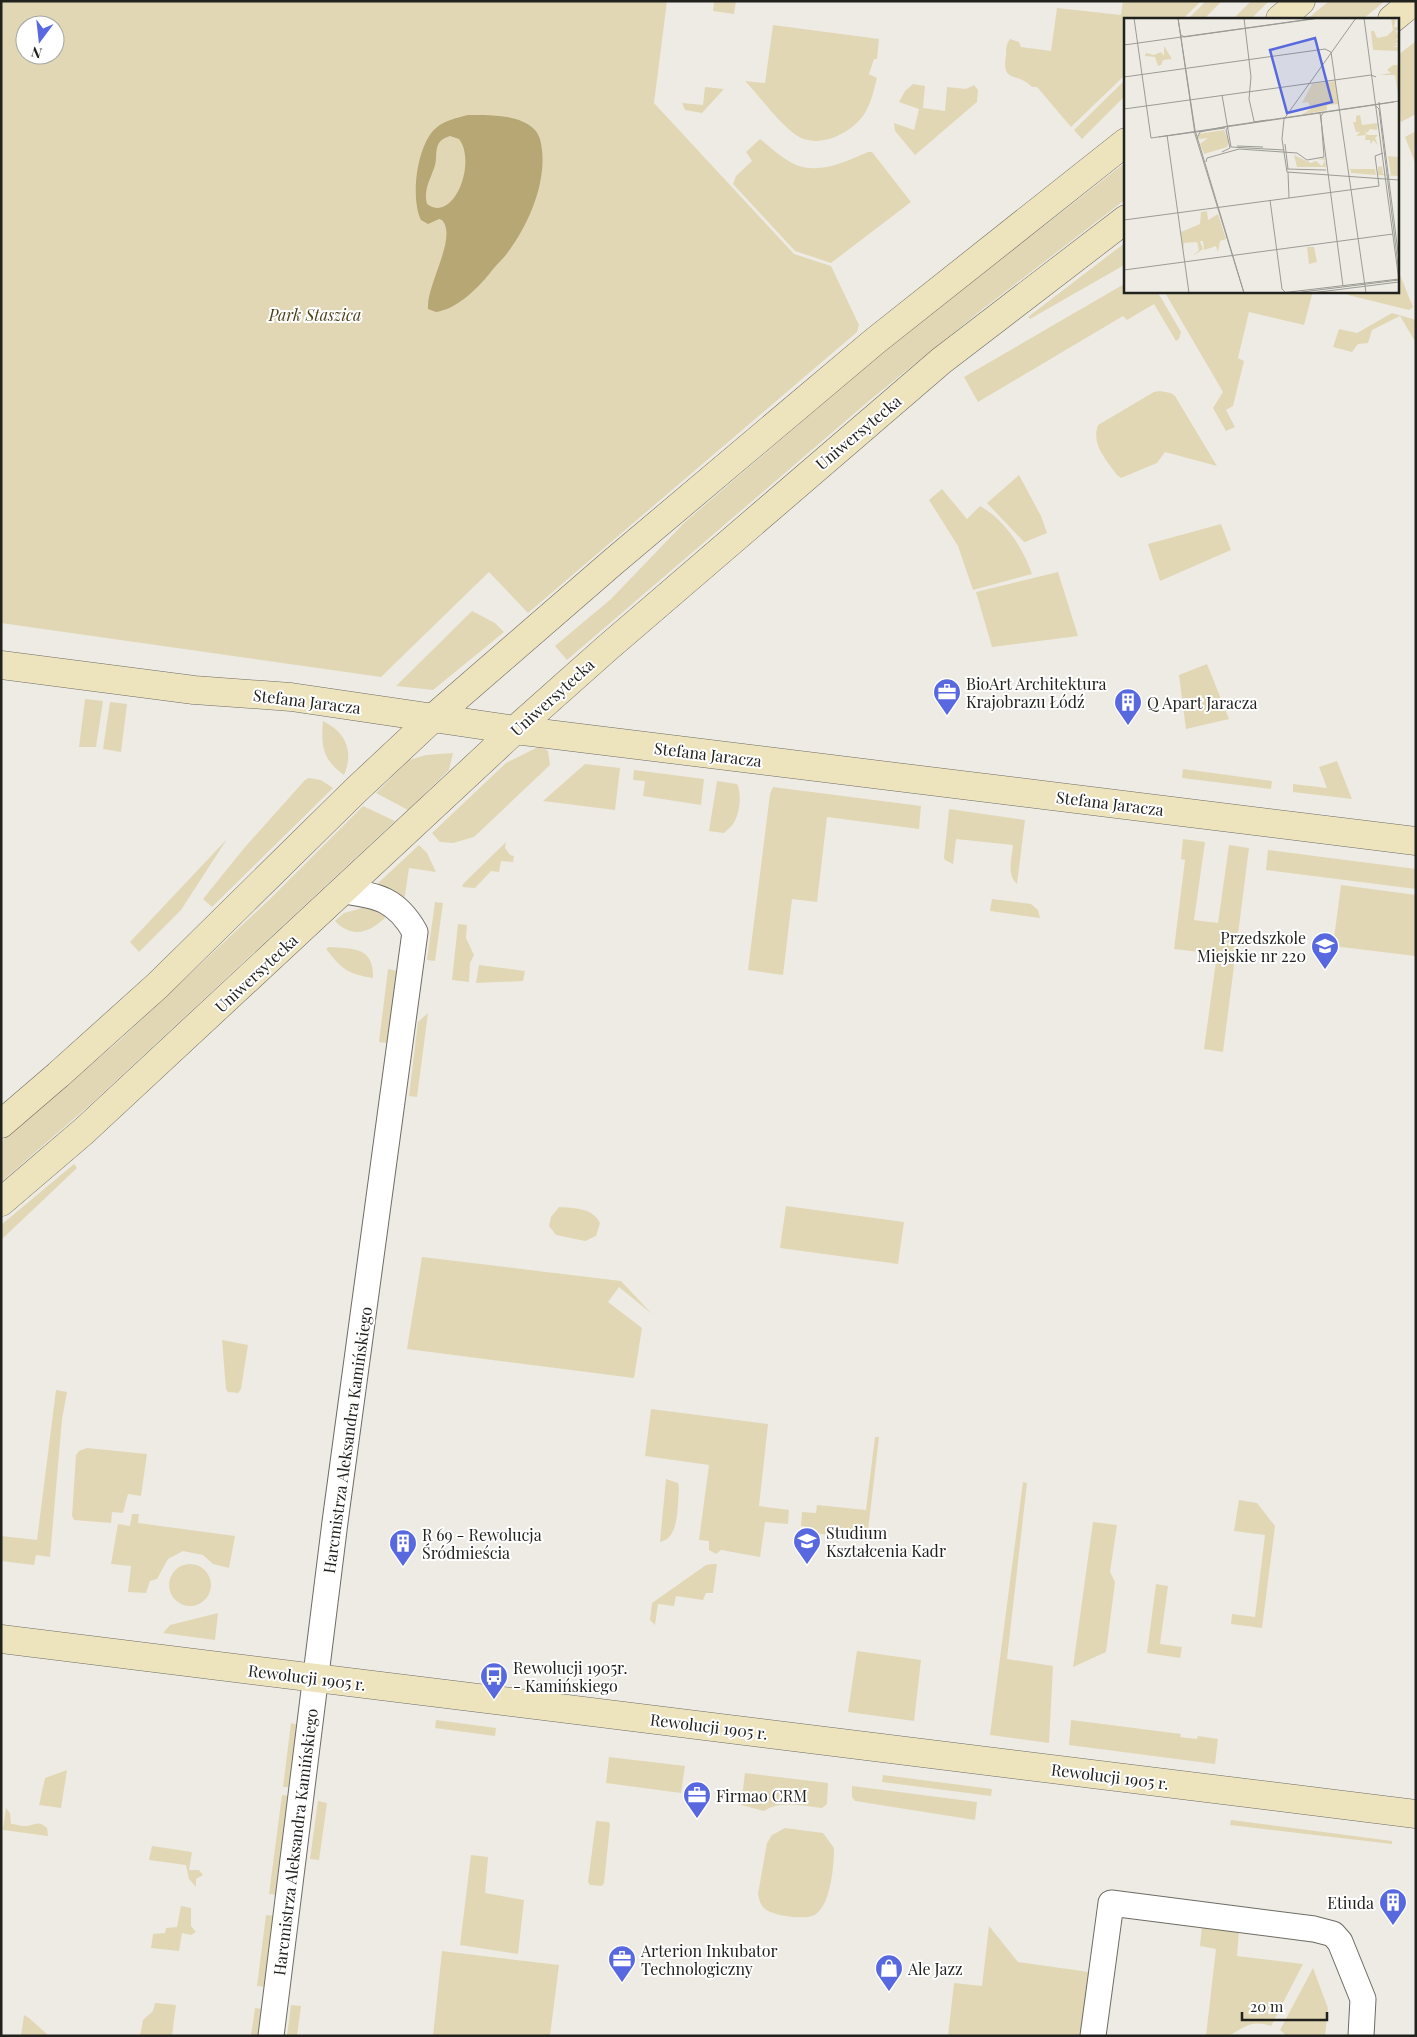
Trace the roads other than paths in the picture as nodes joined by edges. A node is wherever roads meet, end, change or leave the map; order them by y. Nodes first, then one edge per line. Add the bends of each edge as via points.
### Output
1 (1414, 1) edge
2 (1393, 18) edge
3 (1124, 144) edge
4 (1124, 221) edge
5 (1, 665) edge
6 (433, 718) junction
7 (515, 730) junction
8 (1416, 841) edge
9 (343, 891) junction
10 (1, 1124) edge
11 (1, 1202) edge
12 (1, 1639) edge
13 (315, 1678) junction
14 (1416, 1814) edge
15 (271, 2036) edge
16 (1093, 2036) edge
17 (1361, 2036) edge

1 - 2 main road
3 - 6 main road via 875,341
4 - 7 main road, Uniwersytecka via 941,362
5 - 6 main road, Stefana Jaracza via 194,690 291,697
6 - 7 main road, Stefana Jaracza
6 - 10 main road via 158,985
7 - 8 main road, Stefana Jaracza
7 - 9 main road, Uniwersytecka
9 - 11 main road, Uniwersytecka via 84,1132
9 - 13 street, Harcmistrza Aleksandra Kamińskiego via 387,901 400,910 415,932
12 - 13 main road, Rewolucji 1905 r.
13 - 14 main road, Rewolucji 1905 r.
13 - 15 street, Harcmistrza Aleksandra Kamińskiego
16 - 17 street via 1111,1903 1333,1934 1340,1942 1364,1998

